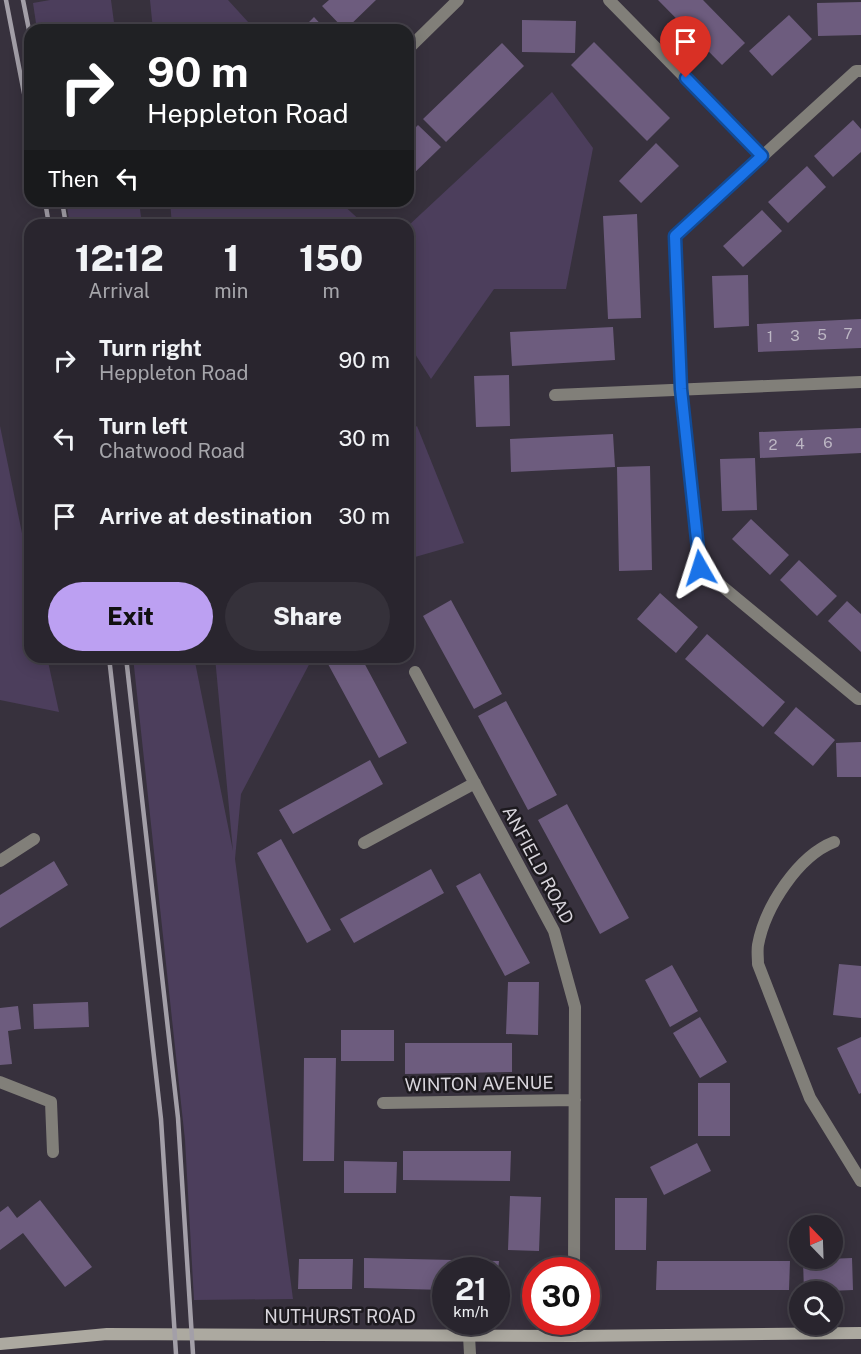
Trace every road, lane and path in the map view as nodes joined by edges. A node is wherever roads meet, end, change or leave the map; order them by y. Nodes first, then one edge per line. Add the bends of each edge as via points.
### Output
1 (458, 0) edge
2 (609, 0) edge
3 (414, 42) edge
4 (861, 71) edge
5 (762, 156) junction
6 (861, 382) edge
7 (681, 389) junction
8 (555, 395) dead end
9 (416, 672) dead end
10 (861, 699) edge
11 (475, 783) junction
12 (34, 839) dead end
13 (834, 842) dead end
14 (364, 843) dead end
15 (0, 861) edge
16 (0, 1082) edge
17 (575, 1100) junction
18 (383, 1103) dead end
19 (53, 1152) dead end
20 (861, 1181) edge
21 (574, 1257) edge
22 (861, 1334) edge
23 (469, 1336) junction
24 (573, 1336) joint
25 (0, 1344) edge
26 (470, 1354) edge

1 - 3 street
2 - 5 street
4 - 5 street via 856,71
5 - 7 street via 675,236
6 - 7 street
7 - 8 street
7 - 10 street via 700,568
9 - 11 street, ANFIELD ROAD
11 - 14 street
11 - 17 street, ANFIELD ROAD via 554,931 575,1007
12 - 15 street
13 - 20 street via 813,852 781,891 768,914 758,946 758,964 810,1098
16 - 19 street via 51,1102
17 - 18 street, WINTON AVENUE
17 - 21 street, ANFIELD ROAD
22 - 24 street, NUTHURST ROAD
23 - 24 street, NUTHURST ROAD
23 - 25 street, NUTHURST ROAD via 107,1334
23 - 26 street

